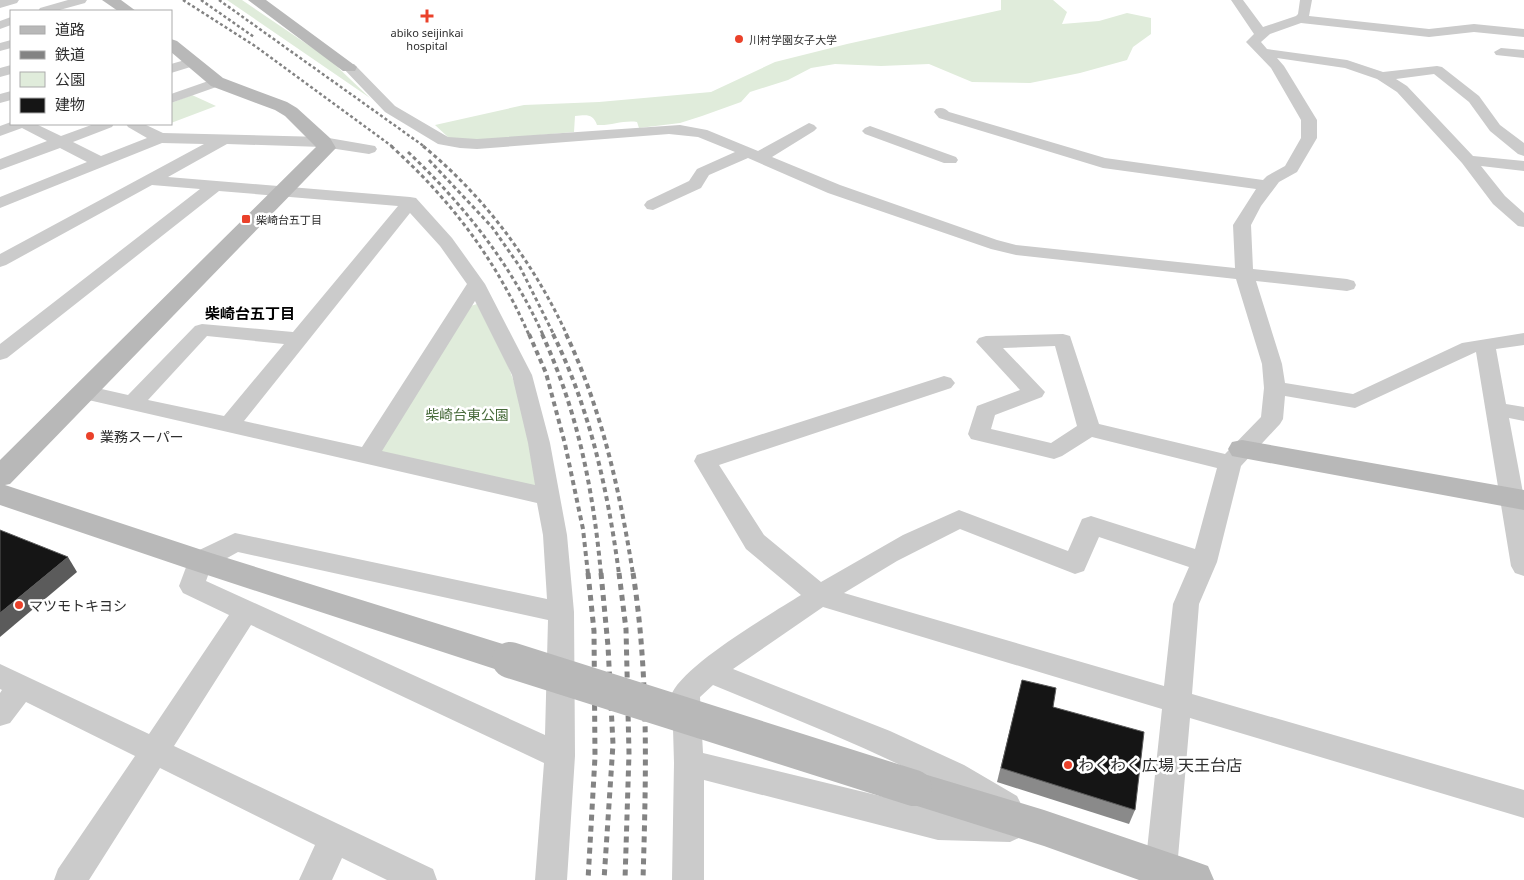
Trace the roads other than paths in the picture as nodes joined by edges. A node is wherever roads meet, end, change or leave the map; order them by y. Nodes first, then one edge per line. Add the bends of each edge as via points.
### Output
1 (13, 0) edge
2 (81, 0) edge
3 (110, 0) edge
4 (256, 0) edge
5 (1237, 0) edge
6 (0, 4) edge
7 (47, 10) edge
8 (122, 10) edge
9 (1303, 10) edge
10 (1524, 33) edge
11 (1262, 43) junction
12 (172, 45) edge
13 (1501, 52) dead end
14 (1524, 54) edge
15 (192, 62) junction
16 (349, 67) joint
17 (172, 69) edge
18 (1382, 76) junction
19 (218, 82) junction
20 (172, 100) edge
21 (941, 112) dead end
22 (15, 125) edge
23 (27, 125) edge
24 (104, 125) edge
25 (135, 125) edge
26 (809, 128) dead end
27 (0, 130) edge
28 (870, 131) dead end
29 (160, 138) junction
30 (222, 141) junction
31 (60, 142) junction
32 (323, 142) junction
33 (369, 149) dead end
34 (1524, 151) edge
35 (755, 154) junction
36 (950, 160) dead end
37 (1468, 160) junction
38 (100, 162) junction
39 (0, 165) edge
40 (1524, 166) edge
41 (148, 180) junction
42 (215, 186) junction
43 (1267, 186) junction
44 (282, 192) junction
45 (410, 202) junction
46 (0, 203) edge
47 (653, 205) dead end
48 (1524, 222) edge
49 (0, 261) edge
50 (1244, 273) junction
51 (476, 284) junction
52 (1347, 285) dead end
53 (299, 339) junction
54 (1524, 339) edge
55 (1485, 344) junction
56 (0, 354) edge
57 (944, 383) dead end
58 (1276, 388) junction
59 (84, 392) junction
60 (133, 403) junction
61 (1497, 409) junction
62 (1524, 414) edge
63 (230, 424) junction
64 (1089, 429) junction
65 (368, 456) junction
66 (1236, 456) junction
67 (0, 477) edge
68 (0, 494) edge
69 (549, 497) junction
70 (1518, 499) edge
71 (200, 561) junction
72 (1204, 562) junction
73 (1524, 566) edge
74 (820, 596) junction
75 (246, 611) junction
76 (561, 612) junction
77 (708, 671) junction
78 (11, 681) edge
79 (1176, 702) junction
80 (0, 714) edge
81 (155, 751) junction
82 (560, 756) junction
83 (689, 763) junction
84 (1524, 804) edge
85 (1044, 828) junction
86 (335, 839) junction
87 (1172, 876) edge
88 (70, 880) edge
89 (316, 880) edge
90 (421, 880) edge
91 (551, 880) edge
92 (688, 880) edge

1 - 6 street
2 - 7 street
3 - 8 street
4 - 16 street
5 - 11 street
9 - 10 street via 1429,33 1474,28
9 - 11 street
11 - 18 street
11 - 43 street via 1309,120 1309,138 1291,169
12 - 15 street
13 - 14 street
15 - 17 street
15 - 19 street
16 - 35 street via 390,109 451,144 675,129 702,133
18 - 34 street via 1437,70 1474,99 1495,128
18 - 37 street via 1402,89
19 - 20 street
19 - 32 street via 281,106
21 - 43 street via 1096,162
22 - 27 street
23 - 31 street
24 - 31 street
25 - 29 street
26 - 35 street
28 - 36 street
29 - 30 street
29 - 38 street
30 - 32 street
30 - 41 street
31 - 38 street
31 - 39 street
32 - 33 street
32 - 44 street via 326,148
35 - 47 street via 703,172 695,184
35 - 50 street via 834,189 991,244 1016,250
37 - 40 street
37 - 48 street via 1499,200
38 - 46 street
41 - 42 street
41 - 49 street
42 - 44 street
42 - 56 street
43 - 50 street via 1242,225
44 - 45 street
44 - 59 street
45 - 51 street via 446,242
45 - 53 street
50 - 52 street
50 - 58 street via 1272,364
51 - 65 street
51 - 69 street via 522,375
53 - 60 street via 202,330
53 - 63 street
54 - 55 street
55 - 58 street via 1470,347 1355,401
55 - 61 street
57 - 74 street via 705,461 755,542
58 - 66 street via 1272,419
59 - 60 street
59 - 67 street
60 - 63 street
61 - 62 street
61 - 70 street
63 - 65 street
64 - 64 street via 1054,451 979,434 985,411 1034,392 986,342 1063,340
64 - 66 street
65 - 69 street
66 - 70 street
66 - 72 street
68 - 71 street
69 - 76 street
70 - 73 street
71 - 75 street via 192,586
71 - 76 street via 235,542
71 - 85 street, bridge
72 - 74 street via 1091,525 1075,564 959,519 916,538
72 - 79 street via 1186,604
74 - 77 street
74 - 79 street
75 - 81 street
75 - 82 street
76 - 82 street
77 - 83 street via 686,693
77 - 85 street via 880,740 953,775
78 - 80 street
78 - 81 street
79 - 84 street
79 - 87 street
81 - 86 street
81 - 88 street
82 - 91 street
83 - 85 street via 938,825
83 - 92 street
85 - 87 street
86 - 89 street
86 - 90 street

